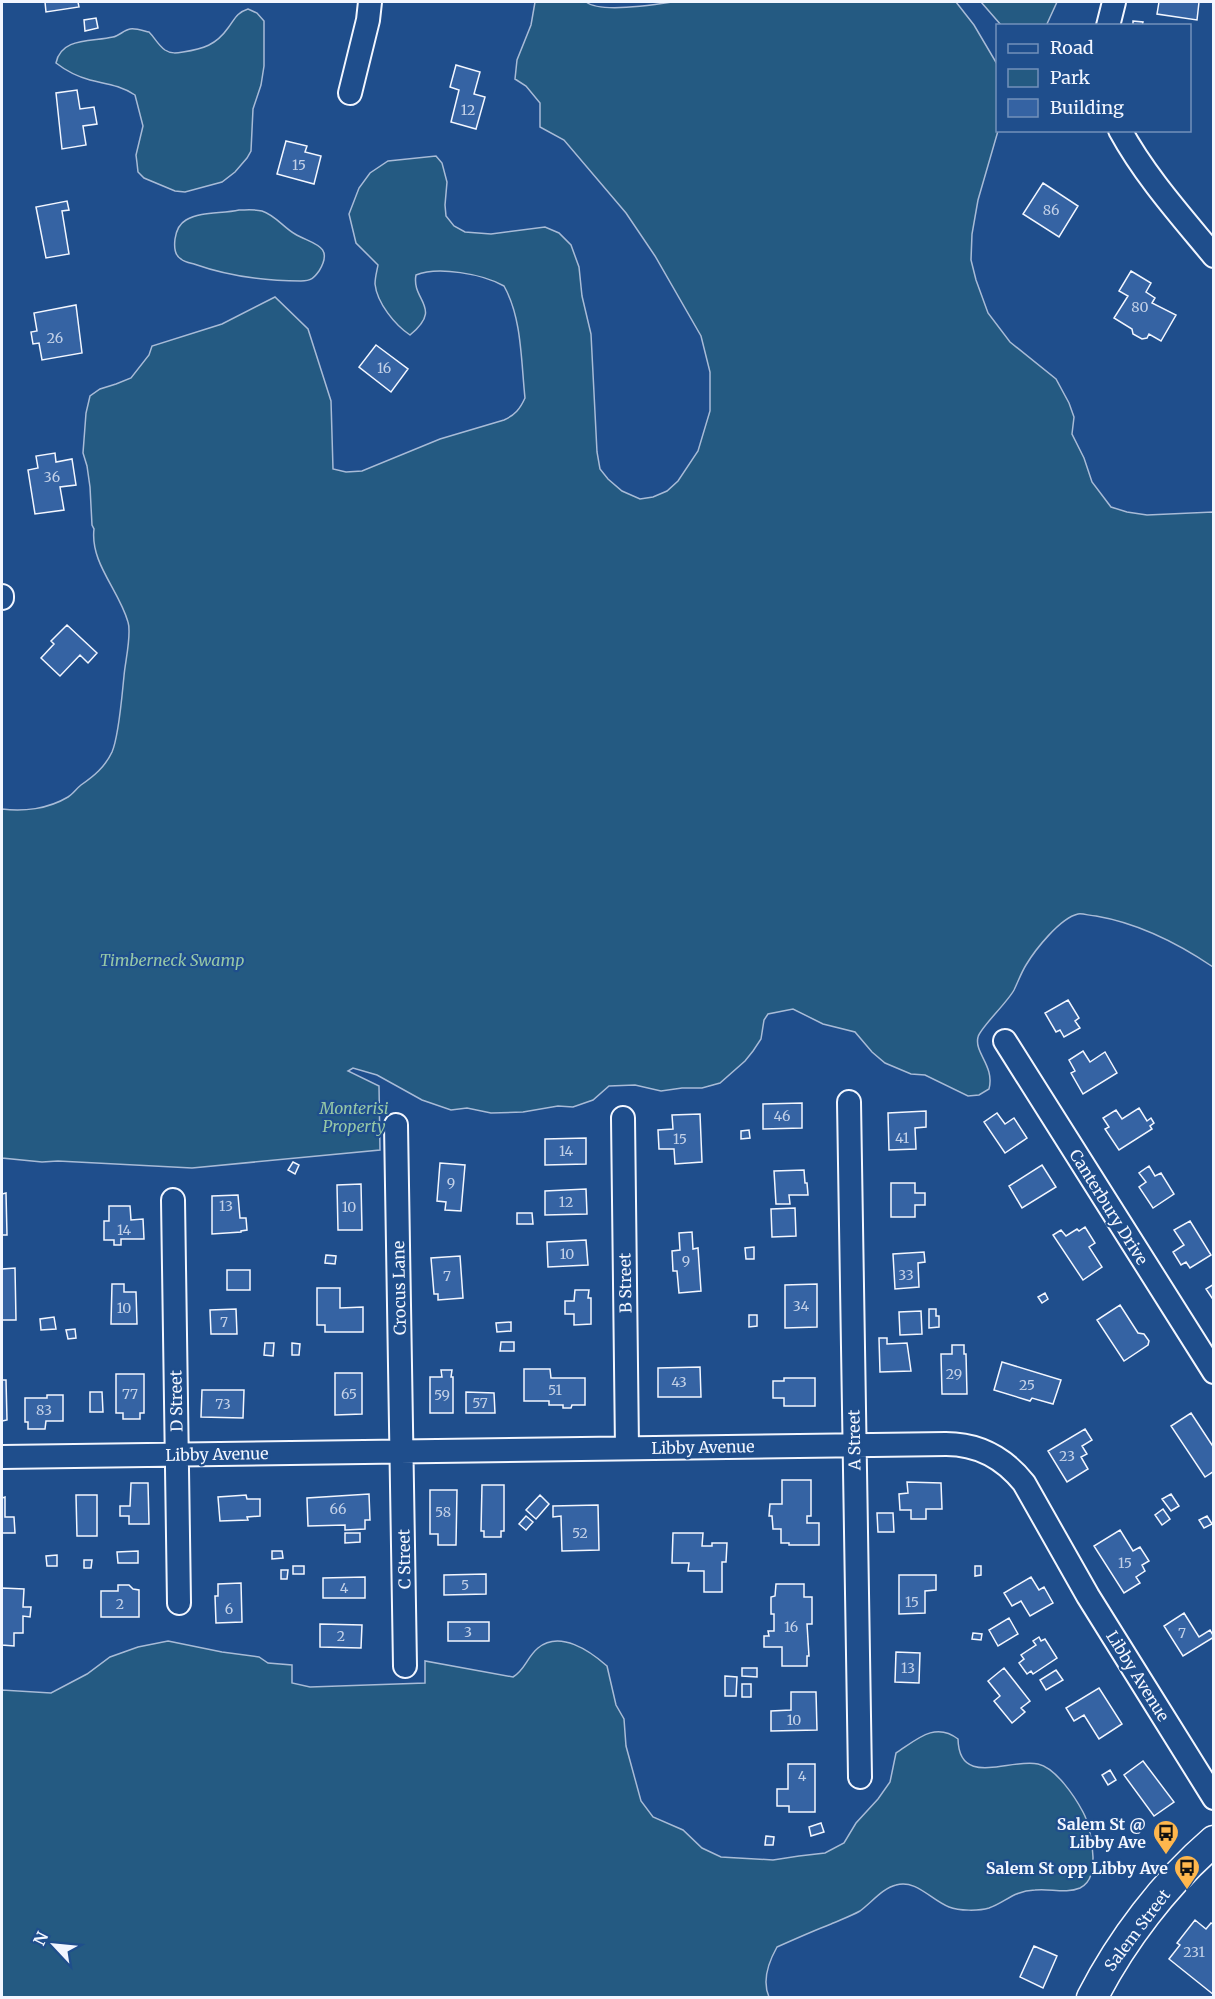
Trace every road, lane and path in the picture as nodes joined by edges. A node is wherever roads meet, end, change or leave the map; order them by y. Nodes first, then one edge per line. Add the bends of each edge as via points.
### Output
1 (370, 2) edge
2 (1114, 2) edge
3 (1108, 24) edge
4 (350, 93) dead end
5 (1121, 132) edge
6 (1214, 256) edge
7 (1005, 1041) dead end
8 (849, 1102) dead end
9 (623, 1118) dead end
10 (396, 1125) dead end
11 (173, 1200) dead end
12 (1214, 1372) edge
13 (854, 1446) junction
14 (627, 1448) junction
15 (402, 1451) junction
16 (177, 1454) junction
17 (2, 1457) edge
18 (179, 1603) dead end
19 (405, 1666) dead end
20 (860, 1777) dead end
21 (1214, 1798) edge
22 (1211, 1848) edge
23 (1092, 1998) edge

1 - 4 street
2 - 3 street
5 - 6 street via 1169,201
7 - 12 street, Canterbury Drive
8 - 13 street, A Street
9 - 14 street, B Street
10 - 15 street, Crocus Lane
11 - 16 street, D Street
13 - 14 street, Libby Avenue
13 - 20 street, A Street
13 - 21 street, Libby Avenue via 964,1445 990,1454 1012,1469
14 - 15 street, Libby Avenue
15 - 16 street, Libby Avenue
15 - 19 street, C Street
16 - 17 street, Libby Avenue
16 - 18 street, D Street
22 - 23 main road, Salem Street via 1164,1893 1132,1932

